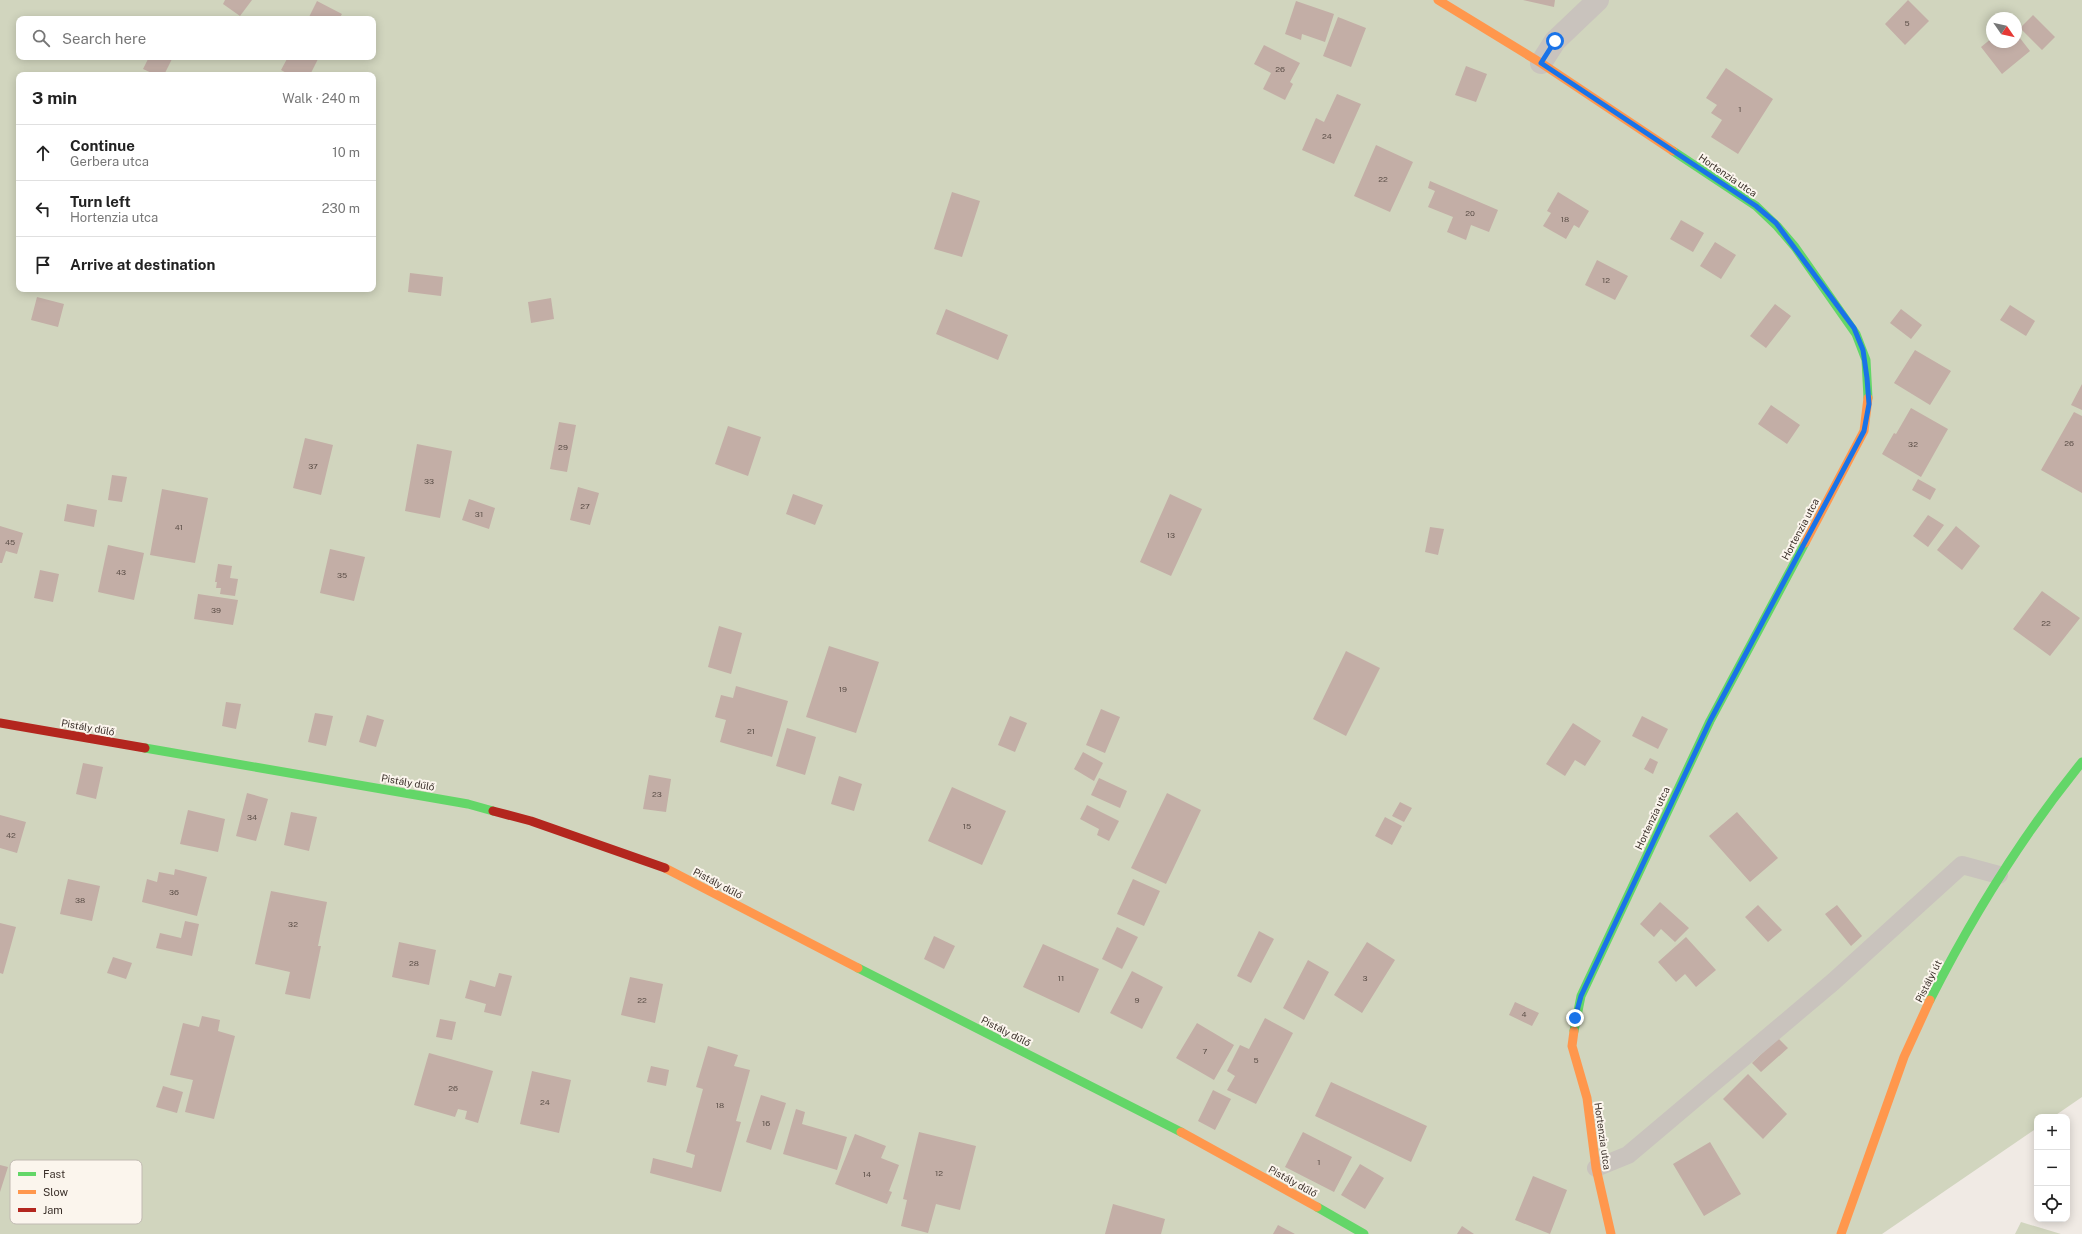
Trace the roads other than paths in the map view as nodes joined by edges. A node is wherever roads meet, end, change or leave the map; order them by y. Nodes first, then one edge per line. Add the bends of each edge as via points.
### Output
1 (1438, 0) edge
2 (1598, 0) edge
3 (1541, 63) junction
4 (0, 723) edge
5 (2082, 762) edge
6 (2000, 875) junction
7 (1596, 1168) junction
8 (1364, 1234) edge
9 (1611, 1234) edge
10 (1841, 1234) edge

1 - 3 street, Hortenzia utca
2 - 3 street via 1555,41
3 - 7 street, Hortenzia utca via 1756,206 1776,223 1854,328 1863,350 1869,404 1864,431 1710,721 1581,996 1575,1018 1572,1046 1587,1098
4 - 8 street, Pistály dűlő via 468,804 531,821 660,865 872,976 1197,1140
5 - 6 street, Pistályi út via 2053,796
6 - 7 lane via 1962,865 1833,982 1628,1154
6 - 10 street, Pistályi út via 1954,955 1911,1038 1869,1148
7 - 9 street, Hortenzia utca

